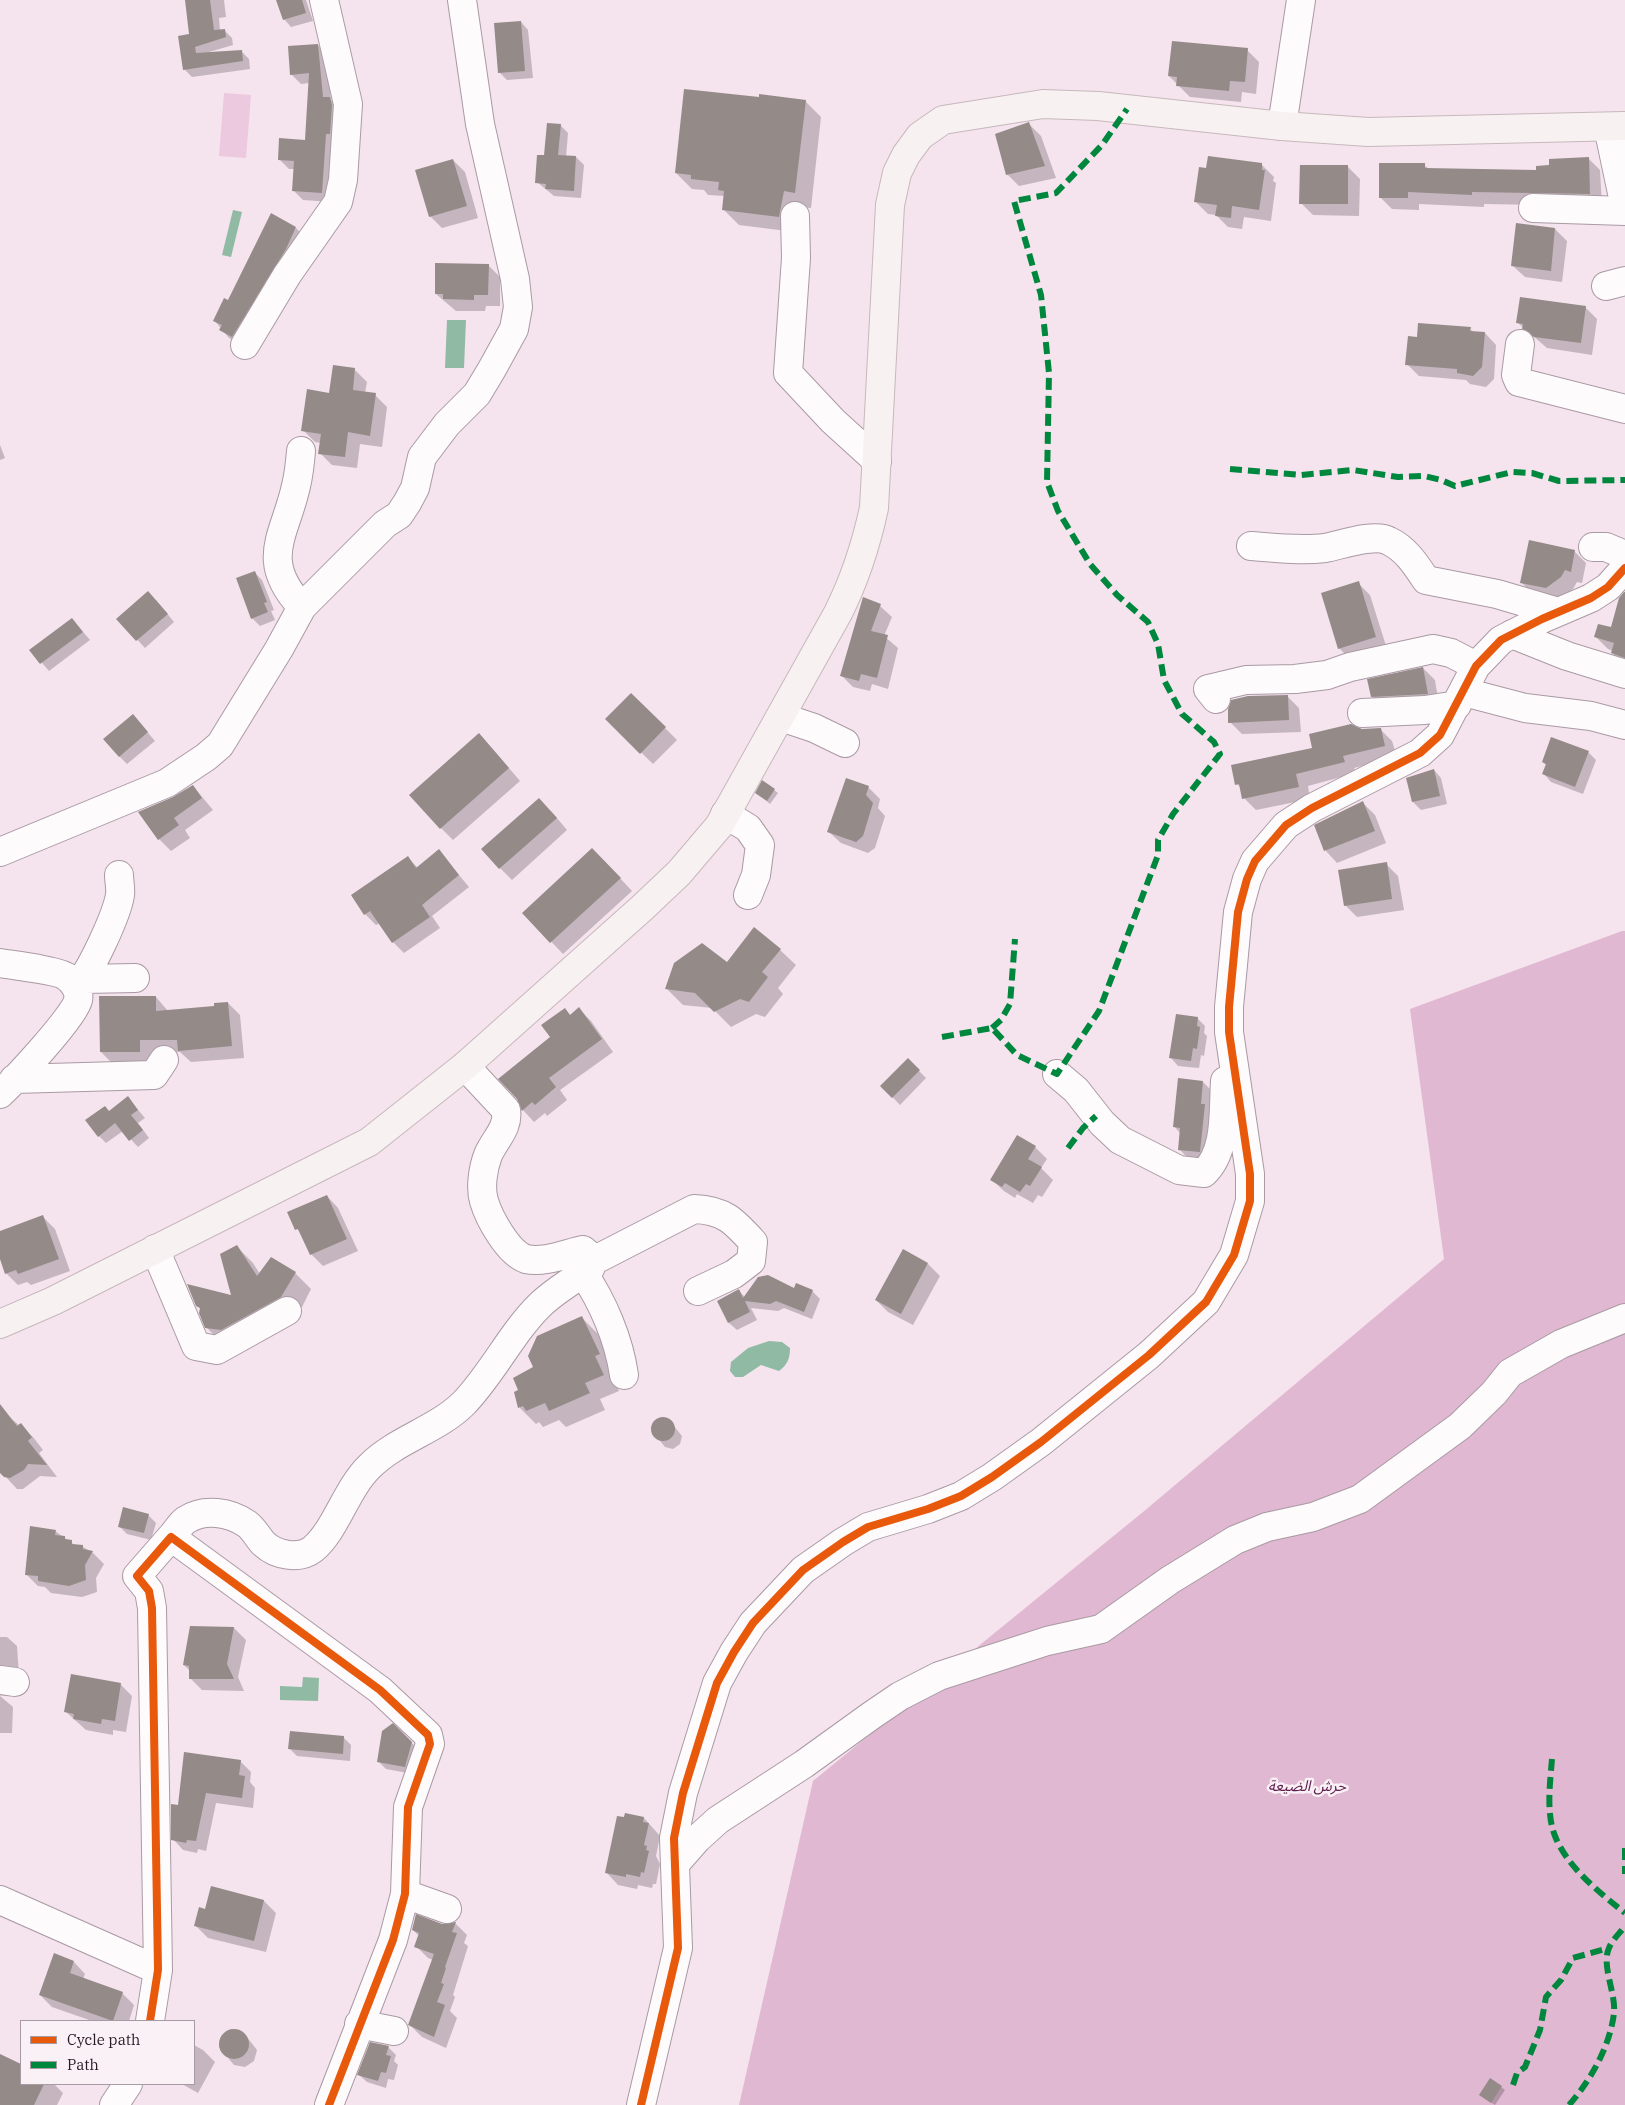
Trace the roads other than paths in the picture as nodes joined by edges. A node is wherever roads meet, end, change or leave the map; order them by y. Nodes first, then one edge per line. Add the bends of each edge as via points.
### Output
1 (324, 0) edge
2 (462, 0) edge
3 (1301, 0) edge
4 (1282, 126) junction
5 (1617, 126) edge
6 (1625, 207) edge
7 (1533, 208) dead end
8 (1625, 211) edge
9 (795, 216) dead end
10 (1520, 344) dead end
11 (245, 345) dead end
12 (1625, 409) edge
13 (301, 451) dead end
14 (877, 461) junction
15 (1251, 546) dead end
16 (1593, 546) dead end
17 (1625, 555) edge
18 (1625, 568) edge
19 (302, 607) junction
20 (1558, 612) junction
21 (1512, 634) junction
22 (1476, 666) junction
23 (1625, 674) edge
24 (1216, 699) dead end
25 (1461, 699) junction
26 (1362, 713) dead end
27 (781, 717) junction
28 (1625, 725) edge
29 (845, 743) dead end
30 (725, 814) junction
31 (0, 852) edge
32 (119, 875) dead end
33 (748, 895) dead end
34 (0, 963) edge
35 (136, 978) dead end
36 (80, 982) junction
37 (1229, 1032) junction
38 (164, 1060) dead end
39 (465, 1066) junction
40 (1057, 1074) dead end
41 (7, 1087) edge
42 (155, 1249) junction
43 (588, 1267) junction
44 (698, 1291) dead end
45 (287, 1312) dead end
46 (1625, 1318) edge
47 (0, 1324) edge
48 (624, 1375) dead end
49 (171, 1537) junction
50 (675, 1864) junction
51 (405, 1894) junction
52 (0, 1900) edge
53 (447, 1909) dead end
54 (158, 1970) junction
55 (150, 2020) edge
56 (359, 2024) junction
57 (394, 2031) dead end
58 (127, 2085) edge
59 (338, 2095) edge
60 (114, 2105) edge
61 (641, 2105) edge

1 - 11 street via 348,104 343,180 338,202 287,275
2 - 19 street via 480,124 515,279 518,307 514,329 477,394 447,424 422,457 415,488 398,515
3 - 4 street
4 - 5 main road via 1413,132
4 - 14 main road via 1126,109 1043,104 943,120 920,136 897,173 890,204
5 - 6 street
7 - 8 street
9 - 14 street via 796,258 788,373
10 - 12 street via 1516,375 1520,382
13 - 19 street via 296,486 277,542 278,566 289,593
14 - 27 main road via 868,540 853,583
15 - 20 street via 1324,548 1356,540 1388,540 1409,555 1426,580 1497,594
16 - 17 street via 1606,547
18 - 20 street via 1608,587
19 - 31 street via 220,745 167,783
20 - 21 street
21 - 22 street
21 - 23 street
22 - 24 street via 1451,653 1433,649 1327,675 1246,680 1208,689
22 - 25 street
25 - 26 street via 1425,710
25 - 28 street via 1591,716
25 - 37 street via 1440,735 1420,753 1312,808 1286,825 1255,861 1238,912
27 - 29 street
27 - 30 main road
30 - 33 street via 748,828 760,845 756,875
30 - 39 main road via 679,873
32 - 36 street via 120,894 93,964
34 - 36 street via 66,976
35 - 36 street
36 - 41 street via 79,999 74,1010
37 - 40 street via 1220,1148 1214,1163 1204,1173 1179,1170 1120,1140 1076,1090
37 - 50 street via 1250,1174 1250,1201 1234,1255 1219,1284 1206,1302 1149,1356 992,1477 962,1496 868,1527 811,1565 783,1590 754,1623 717,1683 683,1793 674,1838
38 - 41 street via 154,1075
39 - 42 main road via 368,1142
39 - 43 street via 506,1110 507,1119 488,1155 482,1184 484,1200 503,1239 517,1254 527,1259 542,1260 583,1250 590,1255
42 - 45 street via 196,1346 217,1350
42 - 47 main road
43 - 44 street via 694,1209 712,1209 732,1220 753,1242 751,1261 734,1274
43 - 48 street via 621,1357
43 - 49 street via 541,1304 465,1402 448,1417 370,1465 350,1490 323,1539 311,1551 295,1556 280,1554 265,1546 248,1525 232,1516 212,1513 185,1521
46 - 50 street via 1561,1344 1510,1374 1460,1426 1360,1499 1235,1540 1101,1629 1047,1641 938,1676 900,1696 718,1820
49 - 51 street via 380,1690 428,1735 430,1744 408,1807
49 - 54 street via 137,1576 149,1591 152,1608
50 - 61 street via 678,1948
51 - 53 street
51 - 56 street via 393,1940
52 - 54 street
54 - 55 street
56 - 57 street
56 - 59 street
58 - 60 street

